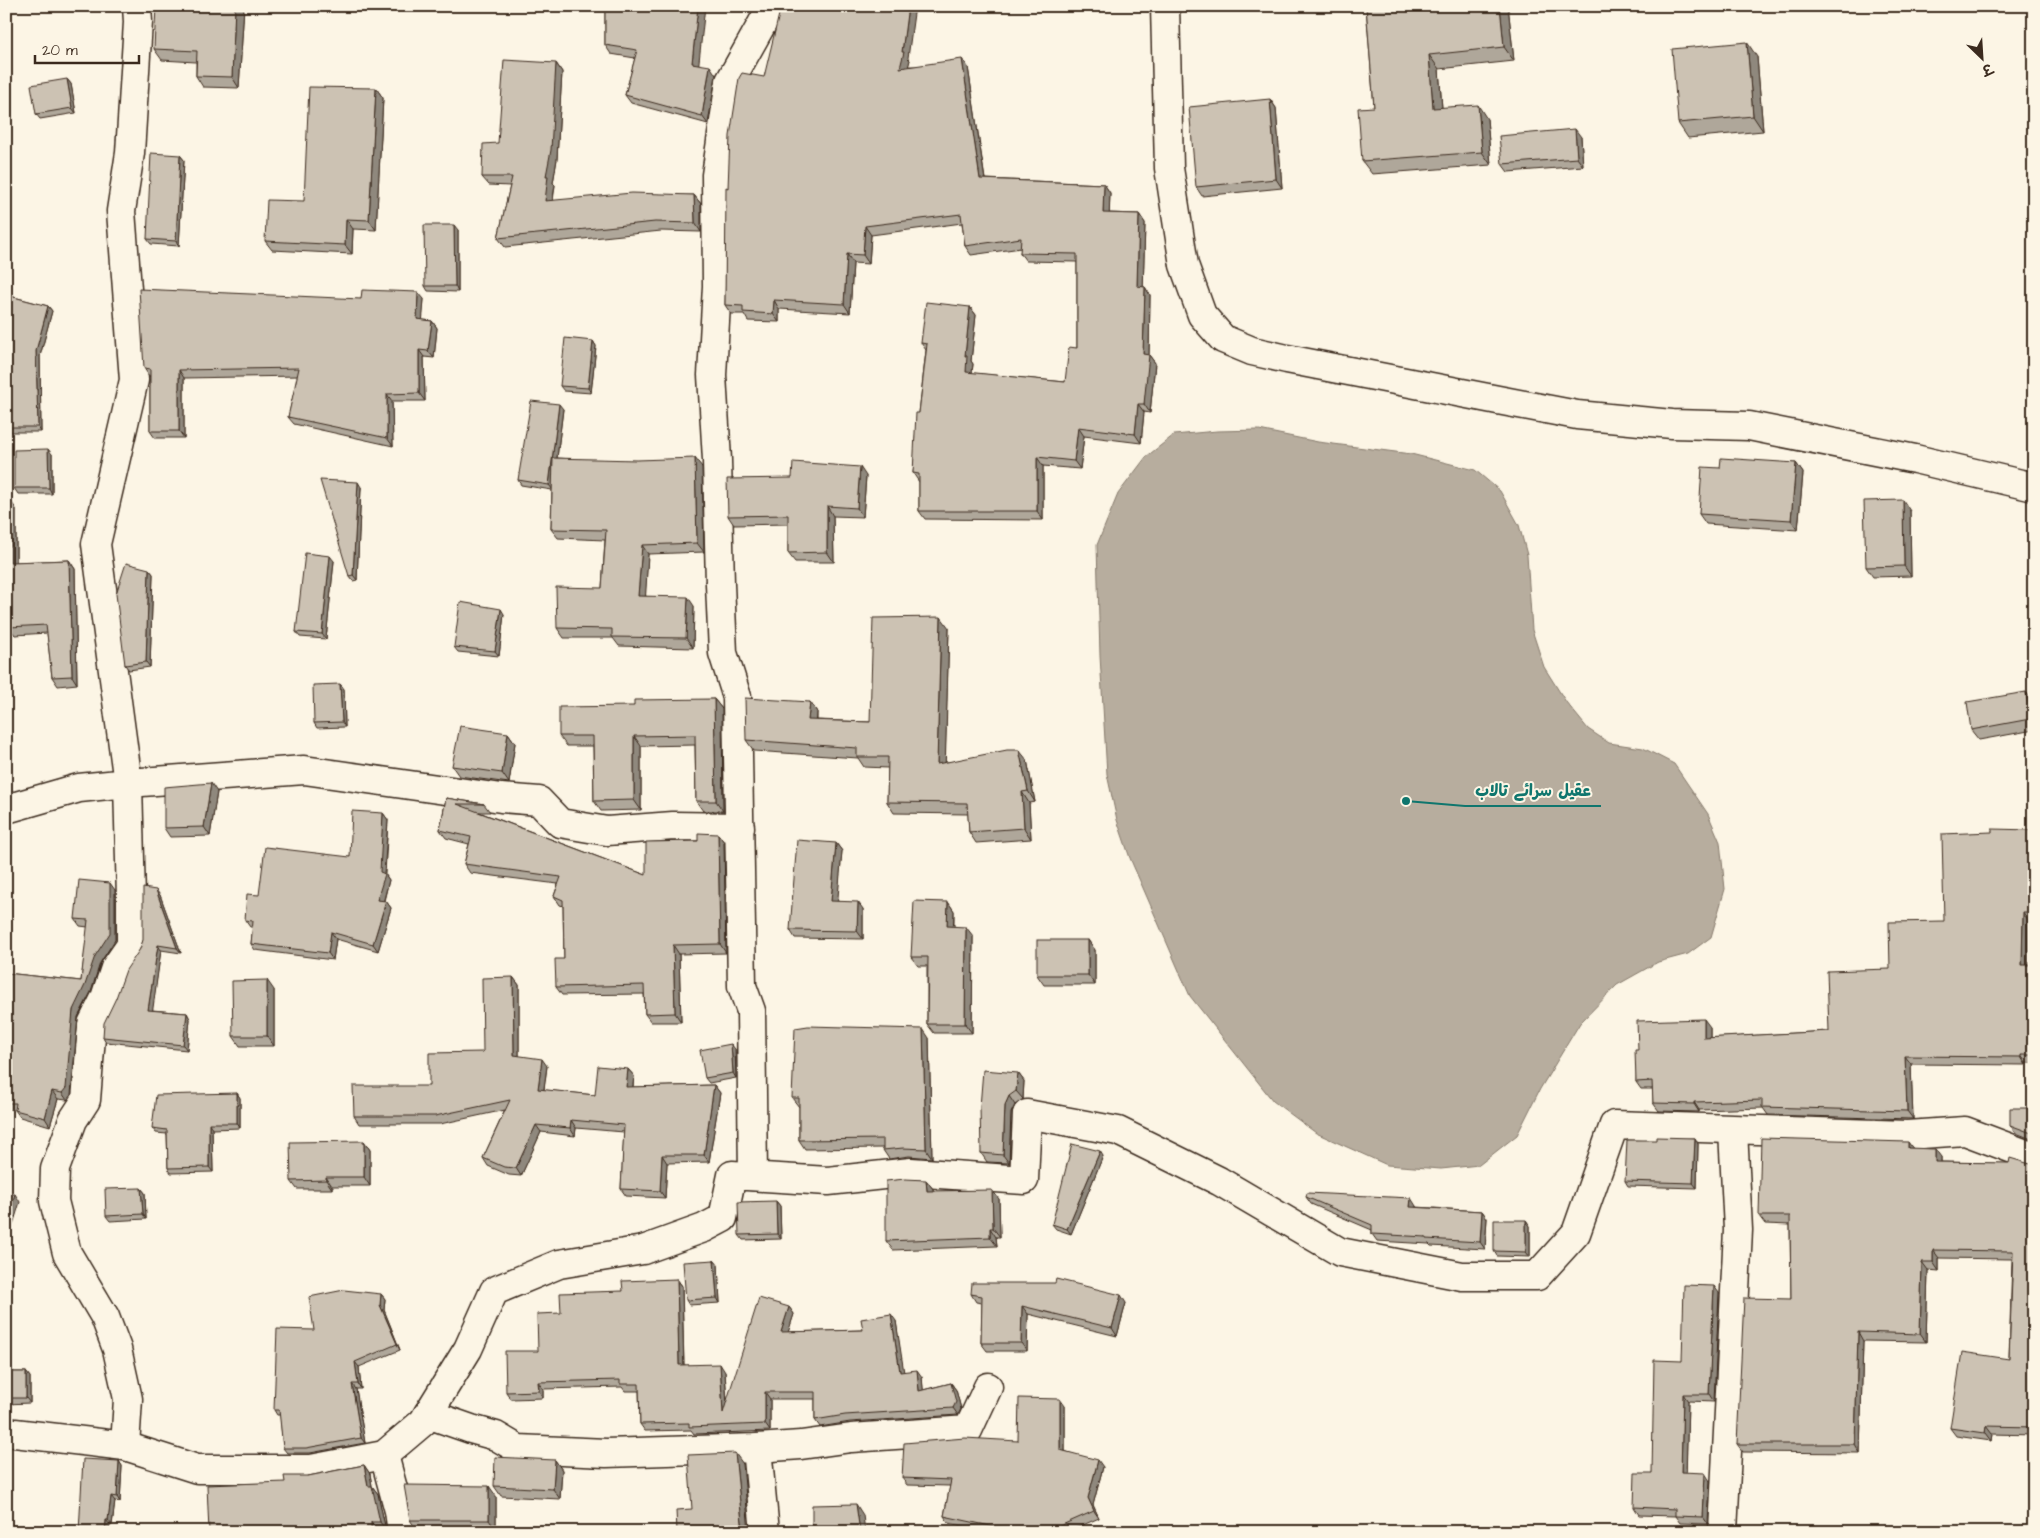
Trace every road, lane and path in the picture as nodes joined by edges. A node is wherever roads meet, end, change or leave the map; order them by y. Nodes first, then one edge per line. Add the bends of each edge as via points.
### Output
1 (137, 6) edge
2 (772, 6) edge
3 (1164, 6) edge
4 (2034, 487) edge
5 (128, 783) junction
6 (6, 809) edge
7 (740, 827) junction
8 (1733, 1130) junction
9 (2034, 1157) edge
10 (753, 1176) junction
11 (988, 1387) dead end
12 (428, 1414) junction
13 (6, 1432) edge
14 (125, 1446) junction
15 (756, 1448) junction
16 (384, 1455) junction
17 (402, 1532) edge
18 (765, 1532) edge
19 (1724, 1532) edge

1 - 5 street via 130,153 121,211 134,380 96,544
2 - 7 street via 730,81 716,175 717,286 712,375 723,653 737,697
3 - 4 street via 1169,168 1184,266 1202,315 1222,339 1252,351 1287,359 1551,410 1672,424 1749,426
5 - 6 street via 79,788
5 - 7 street via 304,770 539,801 560,823 607,831 673,826
5 - 14 street via 131,945 115,968 92,1024 86,1100 73,1120 54,1169 54,1201 67,1253 106,1317 116,1349 128,1399
7 - 10 street via 742,986 751,1011
8 - 9 street via 1908,1135 1966,1132
8 - 10 street via 1614,1125 1576,1233 1537,1276 1462,1276 1340,1252 1219,1181 1118,1131 1027,1114 1024,1180 911,1172 828,1181
8 - 19 street via 1738,1230
10 - 12 street via 732,1175 723,1218 704,1228 643,1250 559,1264 494,1291 468,1349
11 - 15 street via 968,1430
12 - 15 street via 496,1436 518,1449 606,1453
12 - 16 street
13 - 14 street
14 - 16 street via 197,1468 311,1469
15 - 18 street
16 - 17 street

